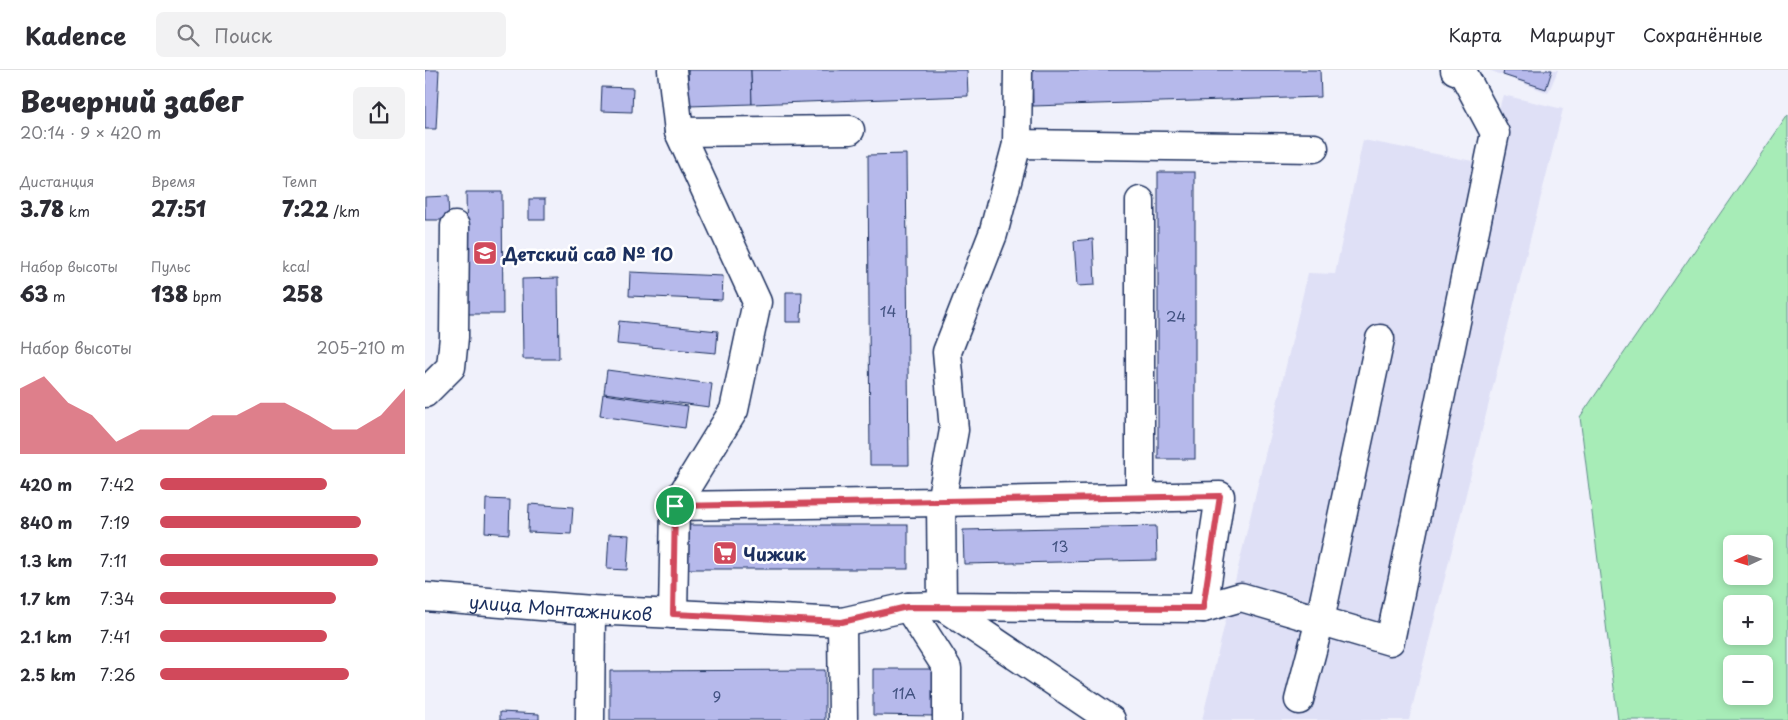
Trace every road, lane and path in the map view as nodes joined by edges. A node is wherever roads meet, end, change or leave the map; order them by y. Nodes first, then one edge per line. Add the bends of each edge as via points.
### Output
1 (672, 70) edge
2 (1018, 70) edge
3 (1455, 70) edge
4 (850, 130) dead end
5 (679, 132) junction
6 (1017, 144) junction
7 (1314, 148) dead end
8 (1140, 201) dead end
9 (455, 226) dead end
10 (1380, 339) dead end
11 (425, 393) edge
12 (1140, 498) junction
13 (941, 502) junction
14 (675, 506) junction
15 (425, 597) edge
16 (943, 606) junction
17 (907, 607) junction
18 (1203, 608) junction
19 (591, 610) junction
20 (673, 614) junction
21 (1320, 620) junction
22 (842, 622) junction
23 (1299, 700) dead end
24 (591, 720) edge
25 (843, 720) edge
26 (947, 720) edge
27 (1111, 720) edge

1 - 5 street
2 - 6 street
3 - 21 street, улица Монтажников via 1463,73 1495,134 1390,641
4 - 5 street
5 - 14 street via 757,302 734,410
6 - 7 street
6 - 13 street via 993,234 947,352 954,430
8 - 12 street
9 - 11 street via 451,367
10 - 21 street
12 - 13 street
12 - 18 street via 1220,496
13 - 14 street
13 - 16 street
14 - 20 street
15 - 19 street, улица Монтажников
16 - 17 street, улица Монтажников
16 - 18 street, улица Монтажников
16 - 27 street
17 - 22 street, улица Монтажников
17 - 26 street via 947,668
18 - 21 street, улица Монтажников via 1241,597
19 - 20 street, улица Монтажников
19 - 24 street
20 - 22 street, улица Монтажников
21 - 23 street
22 - 25 street

